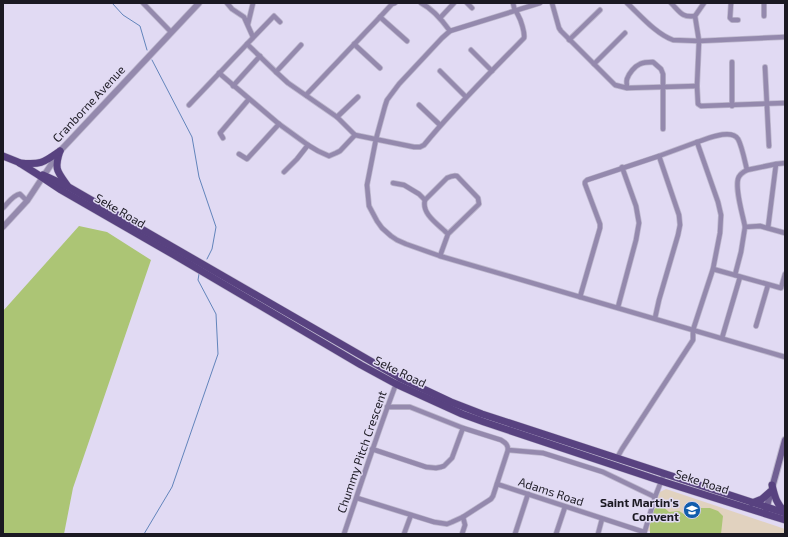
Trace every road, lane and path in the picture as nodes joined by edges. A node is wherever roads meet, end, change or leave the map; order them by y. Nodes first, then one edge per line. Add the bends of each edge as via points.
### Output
1 (143, 3) edge
2 (199, 3) edge
3 (227, 3) edge
4 (253, 3) edge
5 (395, 3) edge
6 (421, 3) edge
7 (454, 3) edge
8 (467, 3) edge
9 (512, 3) edge
10 (540, 3) edge
11 (552, 3) edge
12 (627, 3) edge
13 (671, 3) edge
14 (704, 3) edge
15 (731, 3) edge
16 (764, 3) edge
17 (472, 8) dead end
18 (600, 10) dead end
19 (514, 11) junction
20 (380, 16) junction
21 (695, 16) junction
22 (764, 16) dead end
23 (440, 18) junction
24 (738, 20) dead end
25 (280, 22) dead end
26 (248, 24) junction
27 (450, 31) junction
28 (171, 32) junction
29 (625, 33) dead end
30 (253, 37) junction
31 (785, 37) edge
32 (570, 40) junction
33 (406, 41) dead end
34 (699, 41) junction
35 (247, 44) junction
36 (354, 44) junction
37 (301, 45) dead end
38 (471, 50) dead end
39 (260, 56) junction
40 (732, 62) dead end
41 (594, 64) junction
42 (765, 67) dead end
43 (380, 68) dead end
44 (440, 71) dead end
45 (492, 71) junction
46 (276, 72) junction
47 (219, 73) junction
48 (233, 86) junction
49 (697, 86) junction
50 (662, 87) junction
51 (627, 88) junction
52 (306, 95) junction
53 (358, 97) dead end
54 (466, 97) junction
55 (249, 99) junction
56 (785, 103) edge
57 (767, 104) junction
58 (189, 105) dead end
59 (419, 105) dead end
60 (732, 106) junction
61 (337, 117) junction
62 (279, 124) junction
63 (440, 125) junction
64 (663, 129) dead end
65 (355, 134) junction
66 (223, 138) dead end
67 (376, 139) junction
68 (696, 142) junction
69 (308, 145) junction
70 (769, 146) dead end
71 (60, 151) junction
72 (239, 154) dead end
73 (3, 156) edge
74 (659, 156) junction
75 (18, 162) junction
76 (785, 163) edge
77 (776, 164) junction
78 (622, 168) junction
79 (747, 170) junction
80 (284, 172) dead end
81 (41, 176) junction
82 (393, 183) dead end
83 (67, 186) junction
84 (425, 200) junction
85 (27, 201) junction
86 (3, 208) edge
87 (3, 227) edge
88 (745, 227) junction
89 (768, 228) junction
90 (785, 233) edge
91 (448, 234) junction
92 (440, 256) junction
93 (713, 269) junction
94 (785, 274) edge
95 (737, 276) junction
96 (768, 285) junction
97 (783, 289) edge
98 (580, 297) junction
99 (618, 307) junction
100 (655, 318) junction
101 (756, 326) dead end
102 (693, 330) junction
103 (722, 338) junction
104 (785, 357) edge
105 (400, 378) junction
106 (396, 384) junction
107 (387, 408) junction
108 (463, 428) junction
109 (785, 440) edge
110 (372, 449) junction
111 (508, 450) junction
112 (617, 458) junction
113 (664, 474) junction
114 (661, 481) junction
115 (497, 484) junction
116 (771, 488) junction
117 (528, 494) junction
118 (655, 497) junction
119 (357, 498) junction
120 (752, 503) junction
121 (564, 507) junction
122 (766, 510) junction
123 (785, 513) edge
124 (411, 515) junction
125 (463, 517) junction
126 (602, 519) junction
127 (785, 520) edge
128 (644, 533) edge
129 (344, 534) edge
130 (404, 534) edge
131 (462, 534) edge
132 (515, 534) edge
133 (556, 534) edge
134 (598, 534) edge

1 - 28 street
2 - 28 street, Cranborne Avenue
3 - 26 street via 244,16
4 - 26 street
5 - 20 street
6 - 23 street
7 - 23 street
8 - 17 street
9 - 19 street
10 - 19 street
11 - 32 street via 559,28
12 - 34 street via 669,39
13 - 21 street via 686,17
14 - 21 street
15 - 24 street via 730,18
16 - 22 street
18 - 32 street
19 - 27 street
19 - 45 street via 519,16 524,38
20 - 33 street
20 - 36 street
21 - 34 street
23 - 27 street
25 - 30 street via 274,16
26 - 30 street
27 - 67 street via 420,60 391,94 384,106
28 - 71 street, Cranborne Avenue
29 - 41 street
30 - 35 street
31 - 34 street
32 - 41 street
34 - 49 street
35 - 39 street
35 - 47 street
36 - 43 street
36 - 52 street
37 - 46 street
38 - 45 street
39 - 46 street
39 - 48 street
40 - 60 street
41 - 51 street via 615,85
42 - 57 street
44 - 54 street
45 - 54 street
46 - 52 street
47 - 48 street
47 - 58 street
48 - 55 street
49 - 50 street
49 - 60 street via 700,106
50 - 51 street
50 - 51 street via 662,71 652,62 636,66 629,75
50 - 64 street
52 - 61 street
53 - 61 street
54 - 63 street
55 - 62 street
55 - 66 street via 220,133
56 - 57 street
57 - 60 street
57 - 70 street
59 - 63 street
61 - 65 street
62 - 69 street
62 - 72 street via 247,159
63 - 67 street via 420,147
65 - 67 street
65 - 69 street via 340,151 329,156
67 - 92 street via 367,185 369,206 376,221 397,240
68 - 74 street
68 - 79 street via 727,133 733,134 739,140
68 - 93 street via 721,215
69 - 80 street
71 - 75 main road via 45,162
71 - 81 street, Cranborne Avenue
71 - 83 main road via 56,162 57,168
73 - 75 main road, Seke Road
74 - 78 street
74 - 100 street via 680,225
75 - 81 main road, Seke Road
76 - 77 street
77 - 79 street
77 - 89 street
78 - 98 street via 585,182 600,228
78 - 99 street via 636,206 639,223
79 - 88 street via 738,180 738,195
81 - 83 main road, Seke Road
81 - 85 street, Cranborne Avenue
81 - 106 main road, Seke Road
82 - 84 street via 404,185
83 - 105 main road, Seke Road
84 - 91 street via 427,214
84 - 91 street via 450,176 457,176 478,198 479,204
85 - 86 street via 17,194
85 - 87 street, Cranborne Avenue
88 - 89 street
88 - 95 street
89 - 90 street
91 - 92 street
92 - 98 street
93 - 95 street
93 - 102 street
94 - 97 street
95 - 96 street
95 - 103 street
96 - 97 street
96 - 101 street
98 - 99 street
99 - 100 street
100 - 102 street
102 - 103 street
102 - 112 street via 693,340
103 - 104 street
105 - 106 street, Chummy Pitch Crescent
105 - 112 main road, Seke Road via 482,414
106 - 107 street, Chummy Pitch Crescent
106 - 114 main road, Seke Road via 462,414
107 - 108 street via 410,407
107 - 110 street, Chummy Pitch Crescent
108 - 110 street via 452,458 444,466 436,468
108 - 111 street via 501,440 505,442
109 - 116 main road
110 - 119 street, Chummy Pitch Crescent
111 - 115 street
111 - 118 street via 543,453 603,472
112 - 113 main road, Seke Road
113 - 114 street
113 - 120 main road, Seke Road
114 - 118 street
114 - 122 main road, Seke Road
115 - 117 street, Adams Road
115 - 125 street via 491,499
116 - 120 main road via 762,499
116 - 122 main road
116 - 123 main road
117 - 121 street, Adams Road
117 - 132 street
118 - 128 street
119 - 124 street
119 - 129 street, Chummy Pitch Crescent
120 - 122 main road, Seke Road
121 - 126 street, Adams Road
121 - 133 street
122 - 123 main road, Seke Road
122 - 127 main road, Seke Road
124 - 125 street via 441,524
124 - 130 street
125 - 131 street
126 - 128 street, Adams Road
126 - 134 street

